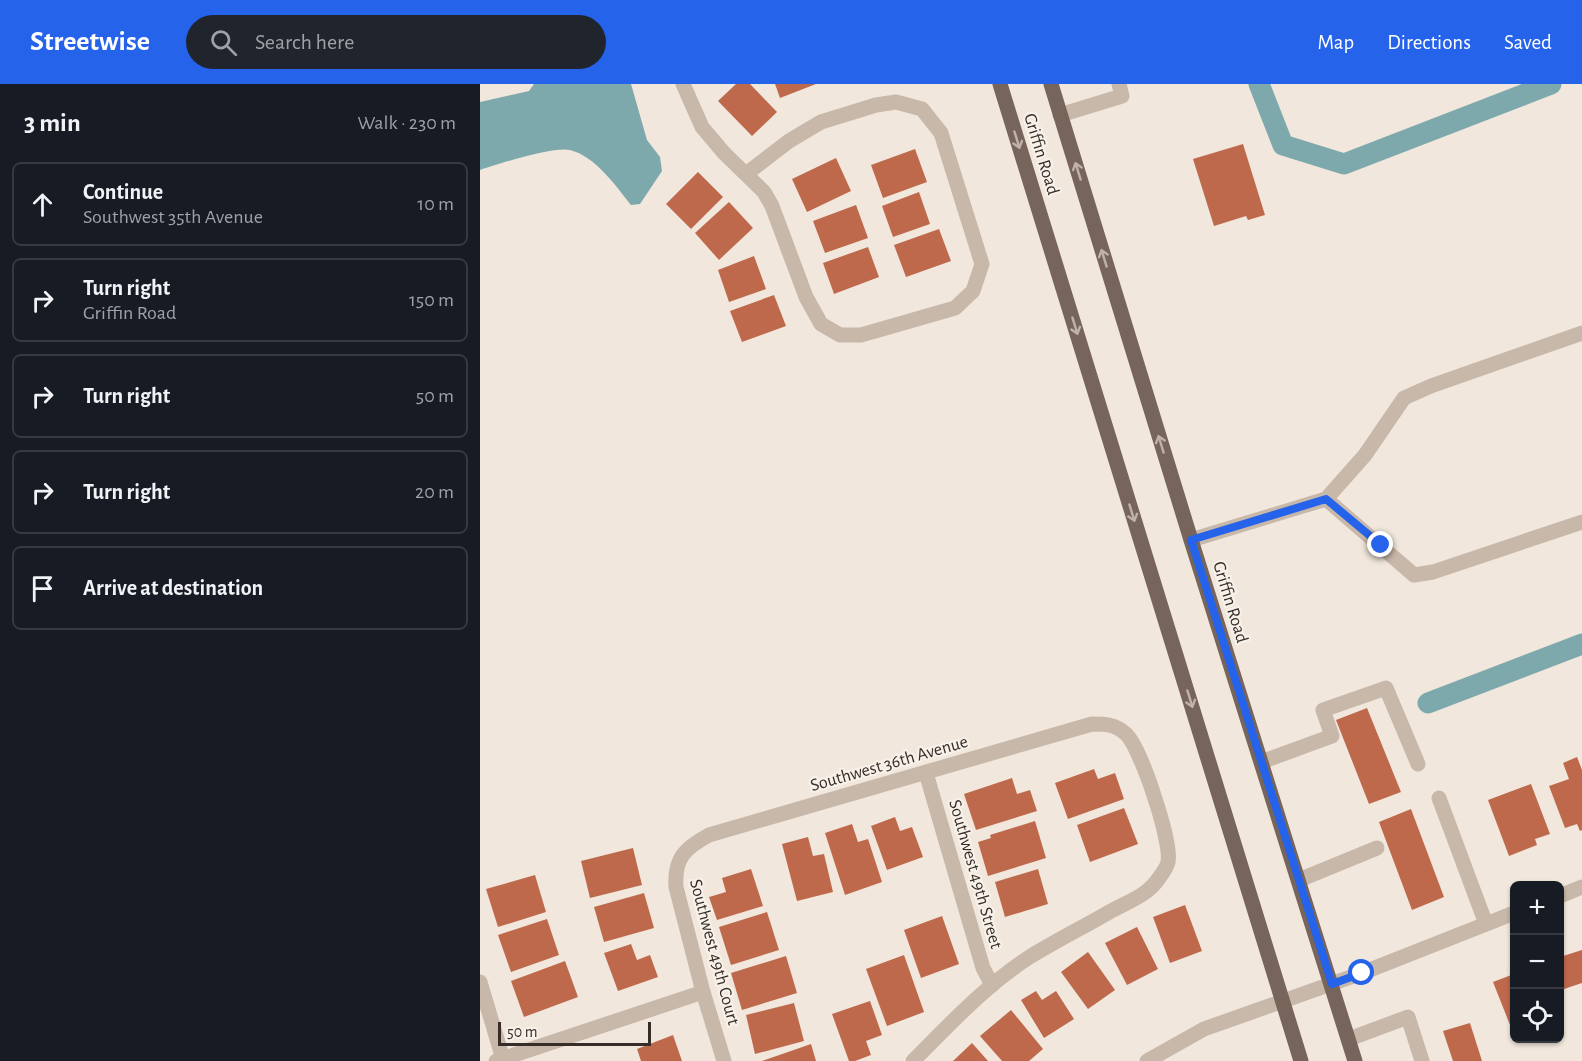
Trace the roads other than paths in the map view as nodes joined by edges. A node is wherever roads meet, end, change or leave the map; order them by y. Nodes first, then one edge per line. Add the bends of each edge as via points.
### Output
1 (684, 84) edge
2 (1000, 84) edge
3 (1051, 84) edge
4 (1119, 84) edge
5 (1060, 115) junction
6 (746, 174) junction
7 (1582, 333) edge
8 (1326, 499) junction
9 (1582, 522) edge
10 (1191, 540) junction
11 (1261, 762) junction
12 (1418, 764) dead end
13 (926, 773) junction
14 (1439, 798) dead end
15 (1377, 848) dead end
16 (682, 853) joint
17 (1299, 880) junction
18 (1582, 887) edge
19 (1564, 894) edge
20 (1510, 915) edge
21 (1486, 924) junction
22 (480, 982) edge
23 (1332, 984) junction
24 (992, 985) junction
25 (703, 992) junction
26 (1283, 1000) junction
27 (1349, 1039) junction
28 (499, 1060) edge
29 (724, 1061) edge
30 (913, 1061) edge
31 (1147, 1061) edge
32 (1301, 1061) edge
33 (1356, 1061) edge
34 (1422, 1061) edge

1 - 6 street via 702,127
2 -> 26 main road, Griffin Road
3 - 5 main road, Griffin Road
4 - 5 street via 1122,96
10 -> 5 main road, Griffin Road
6 - 6 street via 821,122 896,102 922,109 941,133 982,264 973,291 955,308 861,335 840,335 821,324 806,297 772,206
7 - 8 street via 1404,398 1365,455
8 - 9 street via 1414,575
8 - 10 street
10 - 11 main road, Griffin Road
11 - 12 street via 1332,736 1323,710 1386,688
11 - 17 main road, Griffin Road
13 - 16 street, Southwest 36th Avenue via 709,835
13 - 24 street, Southwest 49th Street via 983,968
13 - 24 street, Southwest 36th Avenue via 1092,724 1111,724 1126,734 1136,748 1147,777 1167,843 1168,862 1159,879 1143,896 1028,959
14 - 21 street
15 - 17 street
16 - 25 street, Southwest 49th Court via 675,873 676,887
17 - 23 main road, Griffin Road
18 - 19 street
20 - 21 street
21 - 23 street
22 - 28 street
23 - 26 street
23 - 27 main road, Griffin Road
24 - 30 street
25 - 28 street
25 - 29 street, Southwest 49th Court
26 - 31 street via 1204,1029
26 - 32 main road, Griffin Road
27 - 33 main road, Griffin Road
27 - 34 street via 1408,1017

